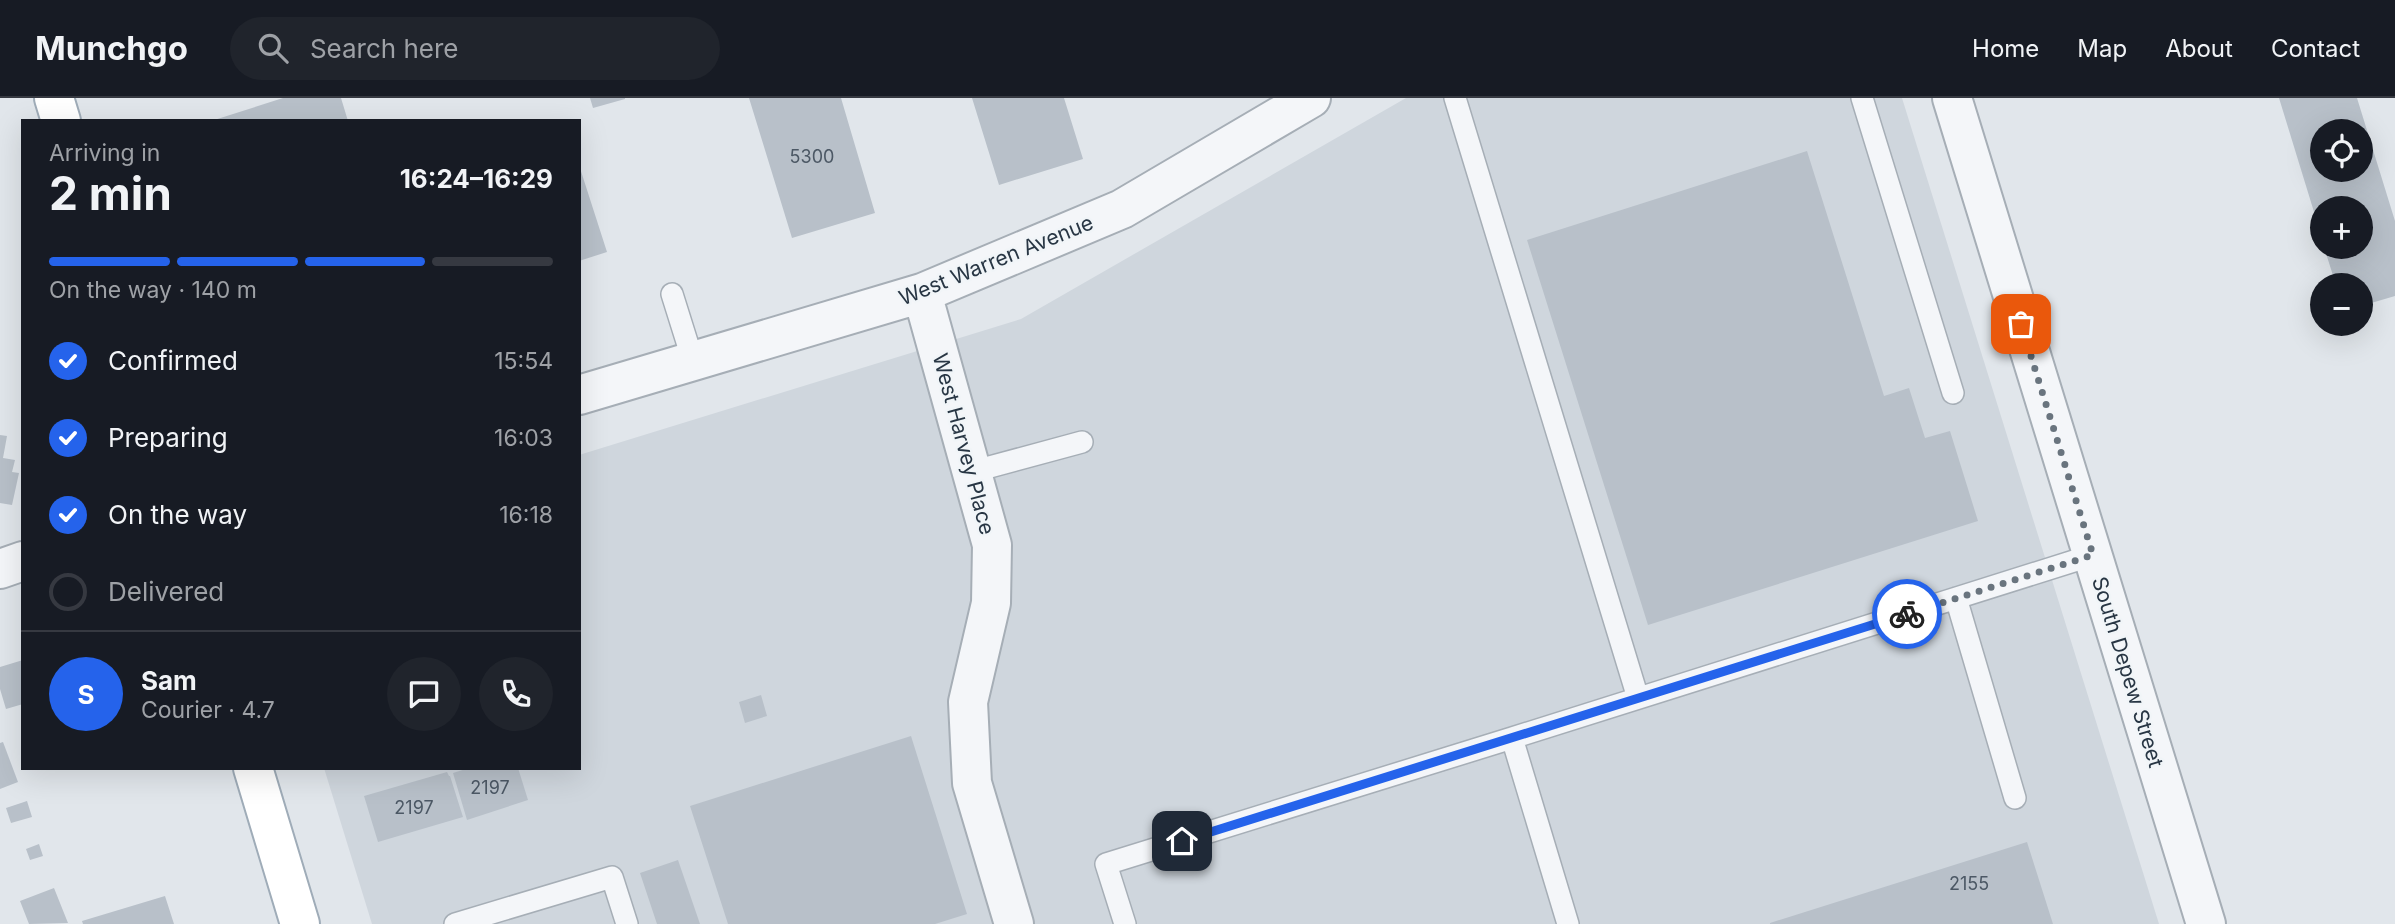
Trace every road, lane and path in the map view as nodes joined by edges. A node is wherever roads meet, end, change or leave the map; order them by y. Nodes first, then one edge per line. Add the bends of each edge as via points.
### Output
1 (54, 98) edge
2 (1311, 98) edge
3 (1455, 98) edge
4 (1862, 98) edge
5 (1952, 98) edge
6 (60, 119) edge
7 (922, 293) junction
8 (672, 294) dead end
9 (693, 361) junction
10 (1953, 393) dead end
11 (581, 394) edge
12 (1083, 442) dead end
13 (971, 472) junction
14 (2093, 555) junction
15 (21, 562) edge
16 (0, 569) edge
17 (1956, 598) junction
18 (1638, 698) junction
19 (1511, 738) junction
20 (254, 770) edge
21 (2015, 798) dead end
22 (300, 924) edge
23 (454, 924) edge
24 (627, 924) edge
25 (1014, 924) edge
26 (1125, 924) edge
27 (1568, 924) edge
28 (2206, 924) edge

1 - 6 main road
2 - 7 street, West Warren Avenue via 1122,209
3 - 18 lane
4 - 10 lane
5 - 14 street, South Depew Street
7 - 9 street, West Warren Avenue
7 - 13 street, West Harvey Place
8 - 9 lane
9 - 11 street, West Warren Avenue
12 - 13 lane
13 - 25 street, West Harvey Place via 992,545 990,603 968,702 972,783
14 - 17 lane
14 - 28 street, South Depew Street
15 - 16 street
17 - 18 lane
17 - 21 lane
18 - 19 lane
19 - 26 lane via 1106,864
19 - 27 lane
20 - 22 main road
23 - 24 lane via 612,877

